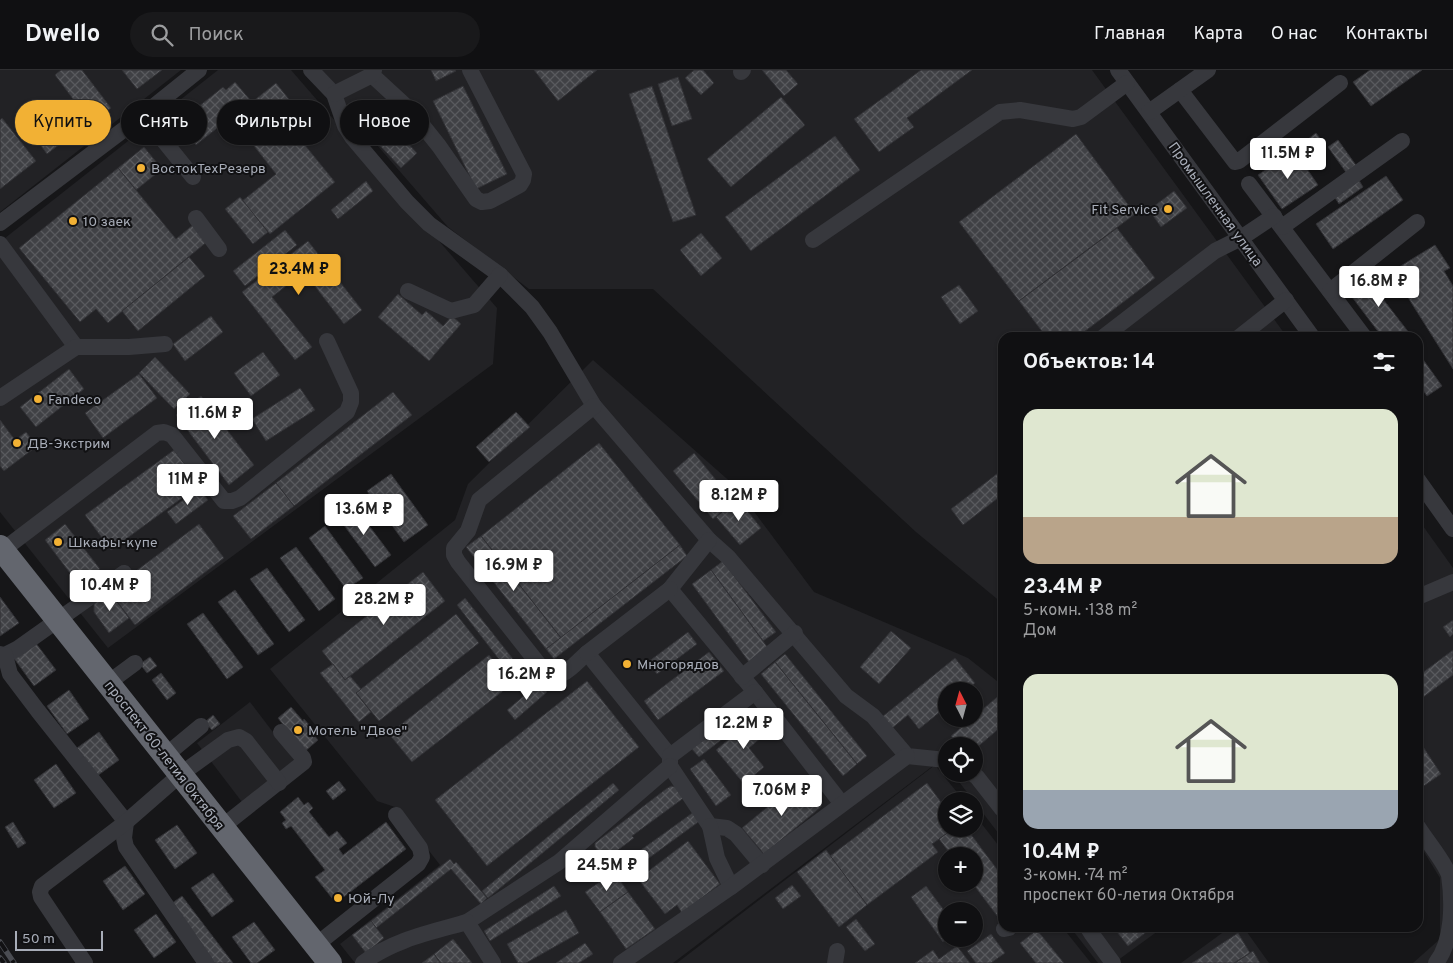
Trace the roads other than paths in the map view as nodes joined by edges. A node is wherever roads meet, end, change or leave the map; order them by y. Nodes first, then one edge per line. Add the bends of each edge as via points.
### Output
1 (199, 70) edge
2 (311, 70) edge
3 (470, 70) edge
4 (1208, 70) edge
5 (373, 73) edge
6 (1122, 77) edge
7 (1340, 83) dead end
8 (1180, 90) junction
9 (334, 94) junction
10 (162, 100) edge
11 (1149, 112) junction
12 (121, 132) edge
13 (1402, 141) dead end
14 (167, 145) edge
15 (193, 177) dead end
16 (1249, 184) dead end
17 (196, 218) dead end
18 (1278, 221) junction
19 (1416, 222) dead end
20 (0, 223) edge
21 (1241, 238) junction
22 (813, 240) dead end
23 (0, 244) edge
24 (219, 249) dead end
25 (500, 275) junction
26 (408, 290) dead end
27 (1330, 291) junction
28 (1286, 300) junction
29 (1110, 332) edge
30 (1246, 332) edge
31 (1309, 332) edge
32 (1360, 332) edge
33 (327, 341) dead end
34 (164, 344) dead end
35 (76, 347) junction
36 (0, 398) edge
37 (594, 406) junction
38 (1423, 487) edge
39 (1453, 529) edge
40 (709, 540) junction
41 (1, 549) edge
42 (124, 574) dead end
43 (1453, 582) edge
44 (670, 589) junction
45 (1423, 595) edge
46 (59, 621) junction
47 (795, 633) junction
48 (587, 653) junction
49 (2, 654) edge
50 (135, 663) dead end
51 (742, 676) junction
52 (108, 683) junction
53 (755, 692) junction
54 (201, 726) dead end
55 (281, 732) dead end
56 (166, 755) junction
57 (907, 756) junction
58 (938, 759) edge
59 (670, 761) junction
60 (181, 774) junction
61 (982, 782) edge
62 (279, 783) junction
63 (842, 804) junction
64 (998, 804) edge
65 (396, 815) dead end
66 (126, 822) junction
67 (710, 826) junction
68 (222, 827) junction
69 (1423, 835) edge
70 (762, 865) junction
71 (732, 887) junction
72 (467, 922) junction
73 (1088, 932) edge
74 (323, 954) edge
75 (85, 963) edge
76 (206, 963) edge
77 (363, 963) edge
78 (493, 963) edge
79 (621, 963) edge
80 (1114, 963) edge
81 (1436, 963) edge

1 - 10 street
2 - 9 street
3 - 5 street via 524,174 520,185 482,202 476,199 411,111
4 - 8 street
5 - 9 street
6 - 11 street, Промышленная улица
6 - 22 street via 1081,117 1073,119 1020,110 1000,112
7 - 8 street via 1235,162
8 - 11 street
9 - 25 street via 352,138 407,202 429,224
11 - 21 street, Промышленная улица
12 - 20 street
13 - 18 street
14 - 15 street
16 - 18 street
17 - 24 street
18 - 21 street
18 - 27 street
19 - 27 street
21 - 28 street, Промышленная улица
21 - 29 street via 1215,251
23 - 35 street
25 - 26 street via 474,305 451,312
25 - 37 street via 532,307 550,332
27 - 32 street
28 - 30 street
28 - 31 street, Промышленная улица
33 - 41 street via 351,394 347,412 240,498 224,501 172,435 157,433
34 - 35 street
35 - 36 street
37 - 40 street
37 - 48 street via 479,500 468,531 454,548 458,562 544,671 551,676 561,676
38 - 39 street
40 - 44 street
40 - 47 street
41 - 46 highway, проспект 60-летия Октября
42 - 46 street
43 - 45 street
44 - 48 street
44 - 51 street
46 - 49 street via 18,649
46 - 52 highway, проспект 60-летия Октября
47 - 51 street
47 - 57 street via 846,696 873,716
48 - 59 street
49 - 66 street via 10,674
50 - 52 street
51 - 53 street
52 - 56 highway, проспект 60-летия Октября
53 - 59 street
53 - 63 street
54 - 56 street
55 - 62 street via 304,762
56 - 60 highway, проспект 60-летия Октября
57 - 58 street
57 - 63 street
59 - 67 street
59 - 72 street via 558,862
60 - 62 street via 228,740 239,737 246,740
60 - 66 street
60 - 68 highway, проспект 60-летия Октября
61 - 64 street
62 - 68 street
63 - 70 street
65 - 74 street via 420,848 422,857
66 - 75 street via 42,886 40,892
66 - 76 street via 126,848
67 - 70 street via 727,828 736,834
67 - 71 street via 717,858
68 - 74 highway, проспект 60-летия Октября
69 - 81 street via 1449,874 1453,890 1451,933 1444,953
70 - 71 street
71 - 79 street
72 - 77 street via 399,943
72 - 78 street
73 - 80 street

